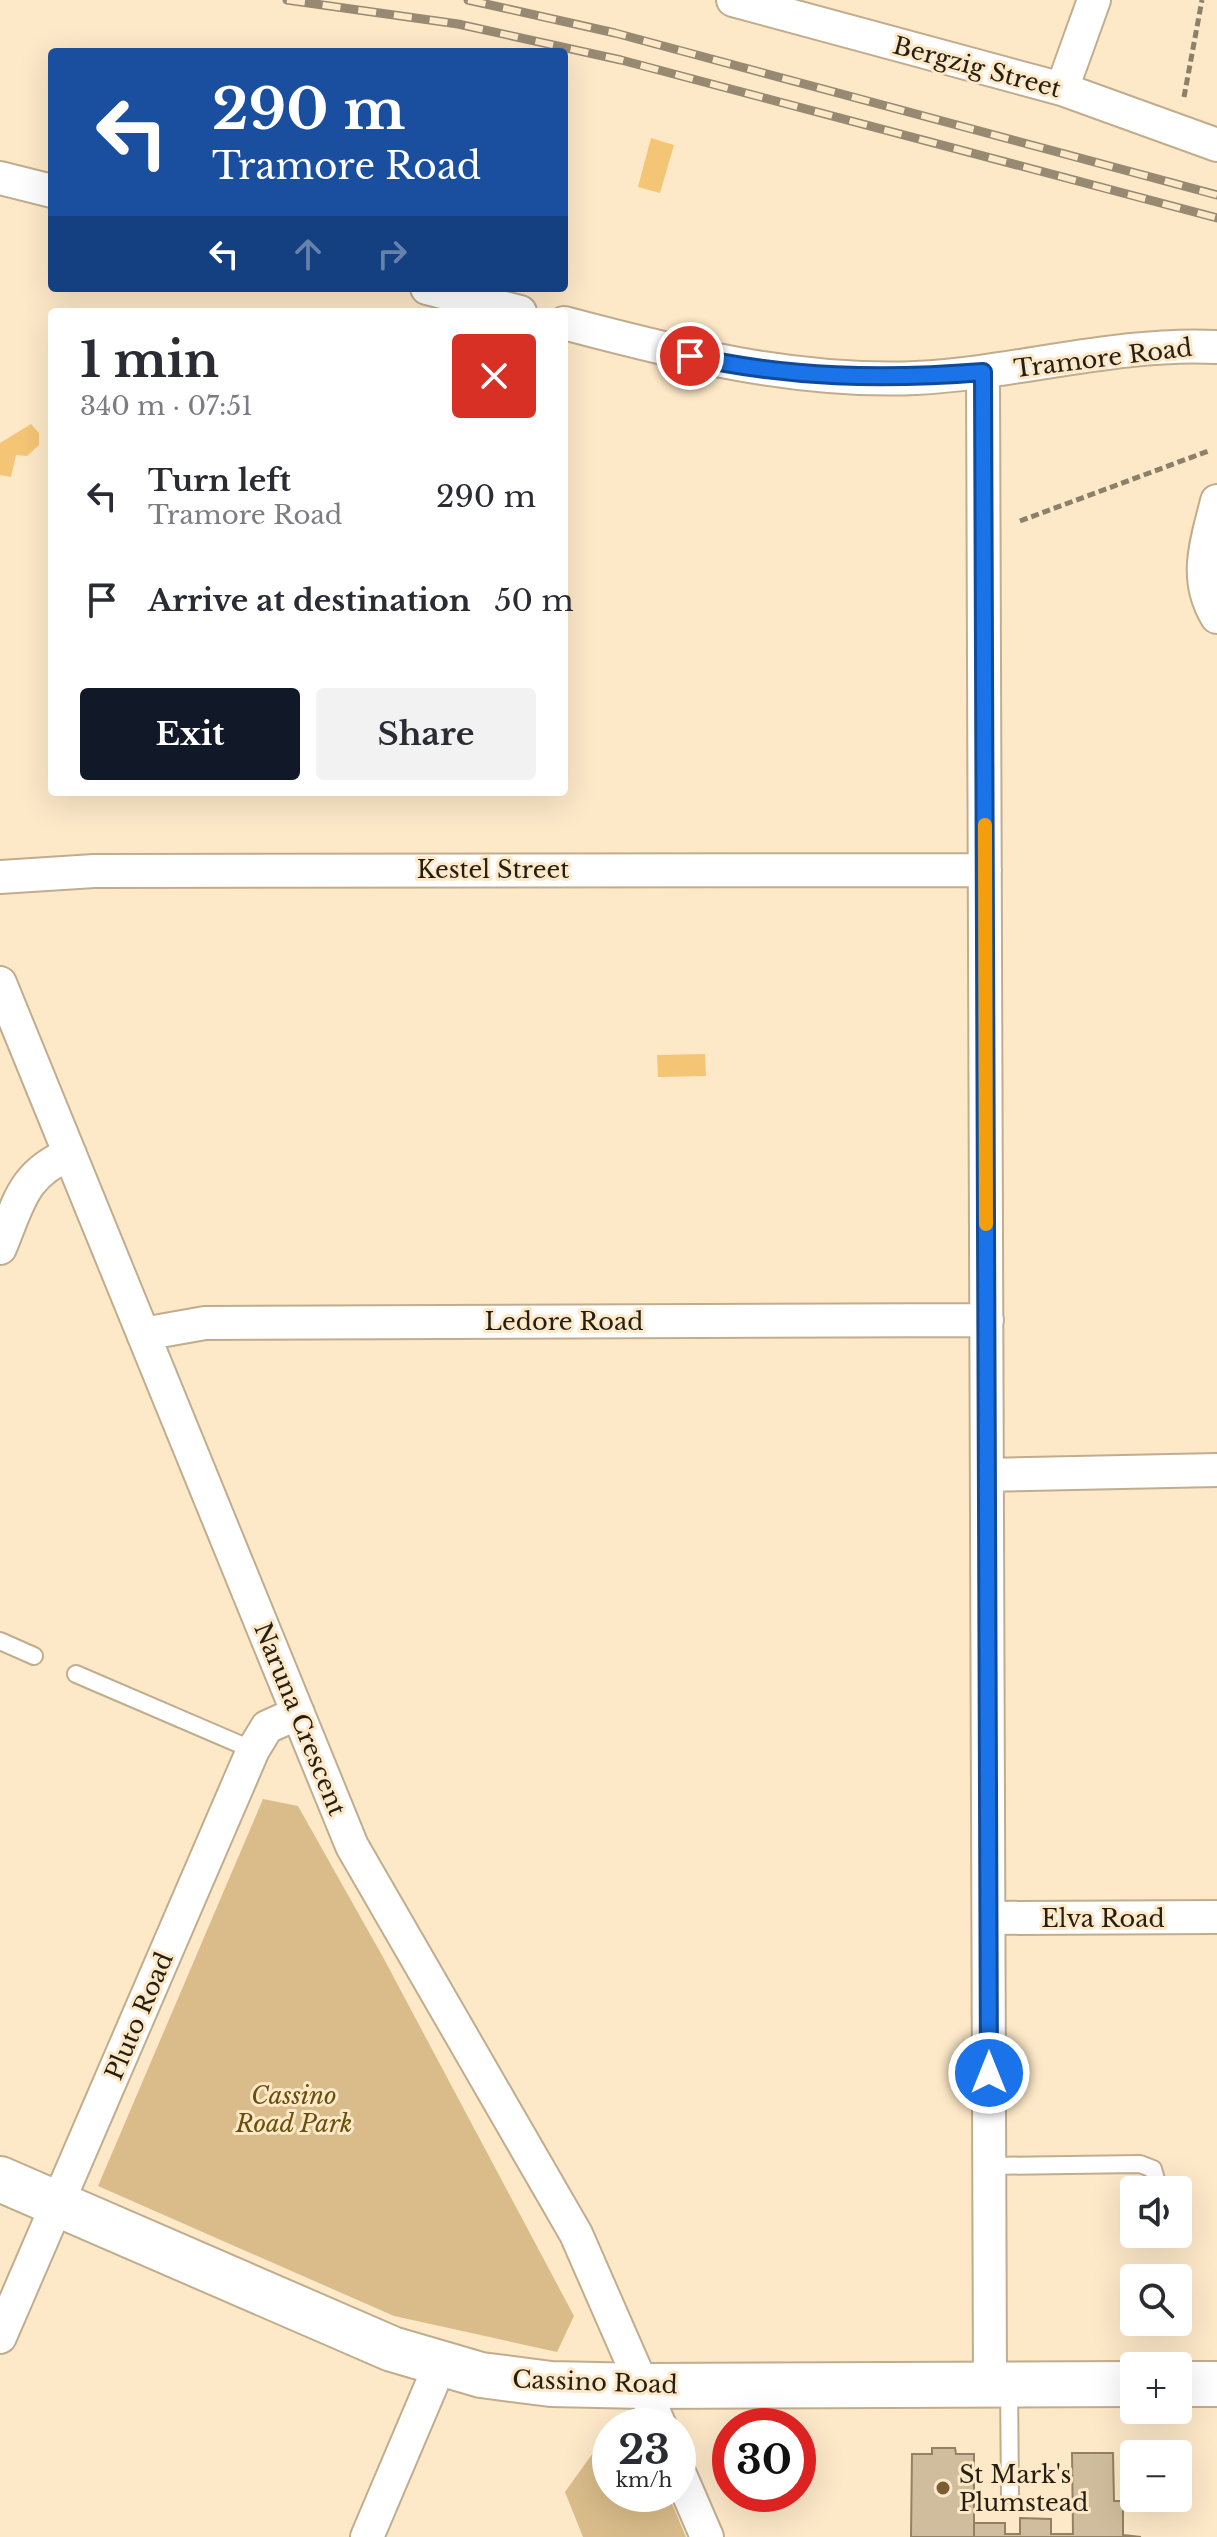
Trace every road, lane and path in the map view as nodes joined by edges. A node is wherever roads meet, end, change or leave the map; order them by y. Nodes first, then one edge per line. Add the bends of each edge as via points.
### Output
1 (733, 0) edge
2 (1094, 0) edge
3 (1202, 0) edge
4 (1062, 89) junction
5 (1181, 111) dead end
6 (1217, 145) edge
7 (0, 178) edge
8 (48, 190) edge
9 (442, 292) edge
10 (504, 308) edge
11 (568, 324) edge
12 (1217, 347) edge
13 (983, 372) junction
14 (1211, 450) dead end
15 (1217, 501) edge
16 (1017, 522) dead end
17 (1217, 617) edge
18 (985, 870) junction
19 (0, 877) edge
20 (0, 983) edge
21 (70, 1154) junction
22 (0, 1248) edge
23 (987, 1320) junction
24 (143, 1334) junction
25 (1217, 1470) edge
26 (987, 1475) junction
27 (0, 1641) edge
28 (34, 1656) dead end
29 (76, 1674) dead end
30 (298, 1713) junction
31 (253, 1750) junction
32 (1217, 1917) edge
33 (989, 1918) junction
34 (989, 2166) junction
35 (1155, 2176) edge
36 (0, 2179) edge
37 (58, 2204) junction
38 (0, 2337) edge
39 (440, 2365) junction
40 (1120, 2384) edge
41 (1192, 2384) edge
42 (1217, 2384) edge
43 (1000, 2385) junction
44 (643, 2386) junction
45 (652, 2408) edge
46 (1010, 2495) dead end
47 (696, 2512) edge
48 (367, 2537) edge
49 (707, 2537) edge

1 - 4 street, Bergzig Street
2 - 4 street
3 - 5 path
4 - 6 street, Bergzig Street
7 - 8 street
9 - 10 street
11 - 13 street, Tramore Road via 743,368 797,375 914,378
12 - 13 street, Tramore Road via 1144,348
13 - 18 street
14 - 16 path
15 - 17 street via 1202,561 1204,591
18 - 19 street, Kestel Street via 109,871
18 - 23 street
20 - 21 street, Naruna Crescent
21 - 22 street via 43,1165 30,1182
21 - 24 street, Naruna Crescent
23 - 24 street, Ledore Road via 205,1323
23 - 26 street
24 - 30 street, Naruna Crescent
25 - 26 street
26 - 33 street
27 - 28 lane
29 - 31 lane
30 - 31 street, Pluto Road via 267,1727
30 - 44 street, Naruna Crescent via 352,1846 576,2234
31 - 37 street, Pluto Road
32 - 33 street, Elva Road
33 - 34 street
34 - 35 lane via 1140,2164 1153,2169
34 - 43 street
36 - 37 street, Cassino Road
37 - 38 street, Pluto Road
37 - 39 street, Cassino Road
39 - 44 street, Cassino Road via 514,2381
39 - 48 street
40 - 43 street, Cassino Road
41 - 42 street
43 - 44 street, Cassino Road
43 - 46 lane
44 - 45 street, Naruna Crescent
47 - 49 street

